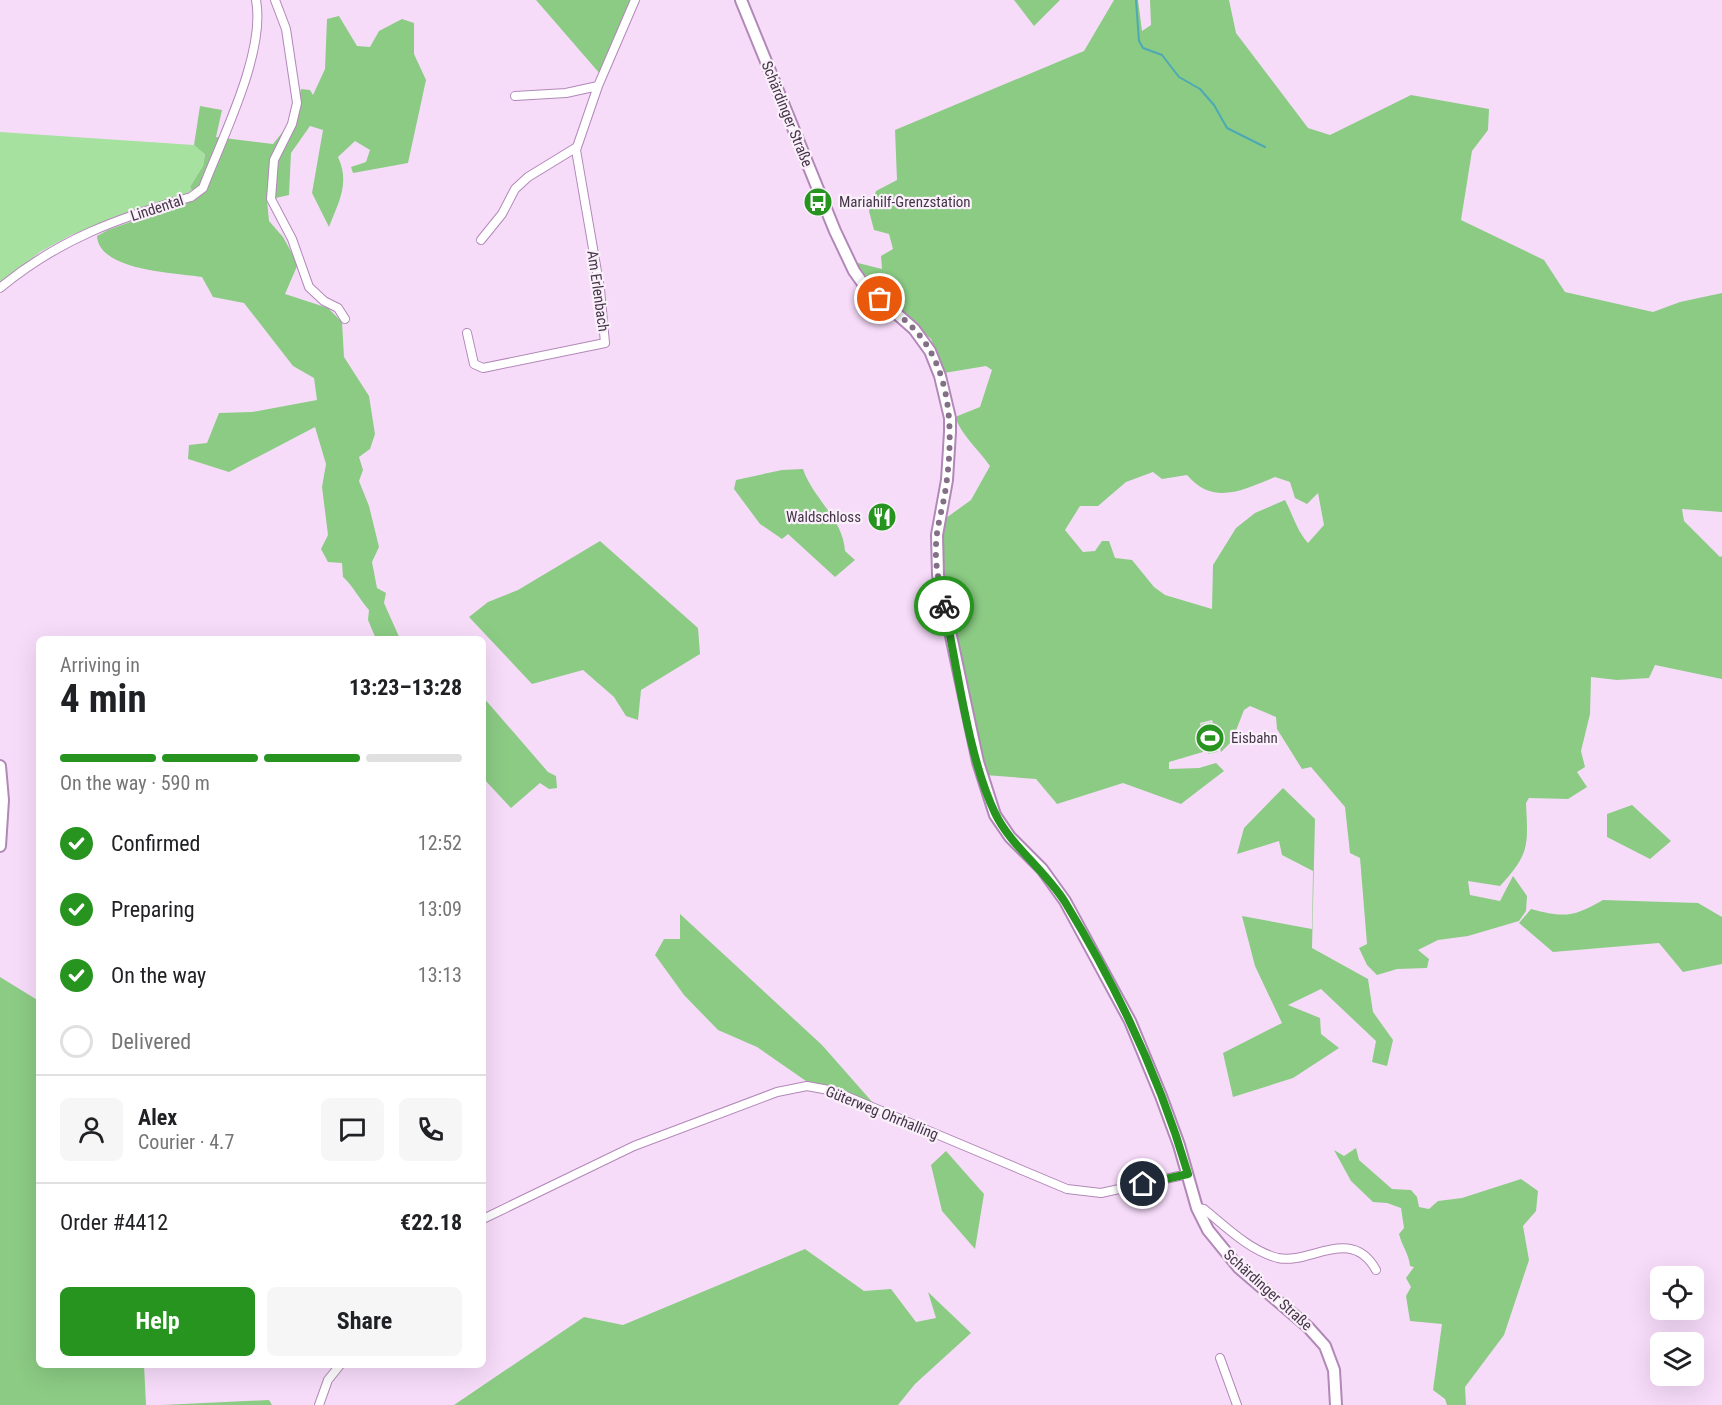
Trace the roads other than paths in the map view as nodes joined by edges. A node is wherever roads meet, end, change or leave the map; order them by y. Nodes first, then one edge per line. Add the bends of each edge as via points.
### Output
1 (256, 0) edge
2 (275, 0) edge
3 (635, 0) edge
4 (741, 0) edge
5 (598, 86) junction
6 (514, 96) dead end
7 (577, 147) junction
8 (482, 240) dead end
9 (0, 288) edge
10 (345, 319) dead end
11 (467, 333) dead end
12 (0, 766) edge
13 (0, 846) edge
14 (1188, 1174) junction
15 (1197, 1208) junction
16 (486, 1218) edge
17 (1377, 1270) dead end
18 (1220, 1358) dead end
19 (338, 1368) edge
20 (319, 1405) edge
21 (1237, 1405) edge
22 (1336, 1405) edge

1 - 9 street, Lindental via 258,28 247,78 203,188 191,197 72,238 42,255
2 - 10 street via 285,29 297,103 292,124 274,160 271,199 292,239 309,287 338,308
3 - 5 street
4 - 14 main road, Schärdinger Straße via 845,256 864,285 922,339 940,376 950,418 947,480 936,558 986,791 1002,825 1042,869 1065,902 1114,992 1143,1050
5 - 6 street via 566,93
5 - 7 street, Am Erlenbach
7 - 8 street via 515,189
7 - 11 street, Am Erlenbach via 605,343 483,368 474,364
12 - 13 main road
14 - 15 main road, Schärdinger Straße
14 - 16 street, Güterweg Ohrhalling via 1101,1193 1066,1189 834,1091 807,1086 777,1092 634,1146
15 - 17 street via 1276,1257 1348,1250 1365,1256
15 - 22 main road, Schärdinger Straße via 1229,1257 1325,1346 1334,1370
18 - 21 street
19 - 20 street via 328,1380

